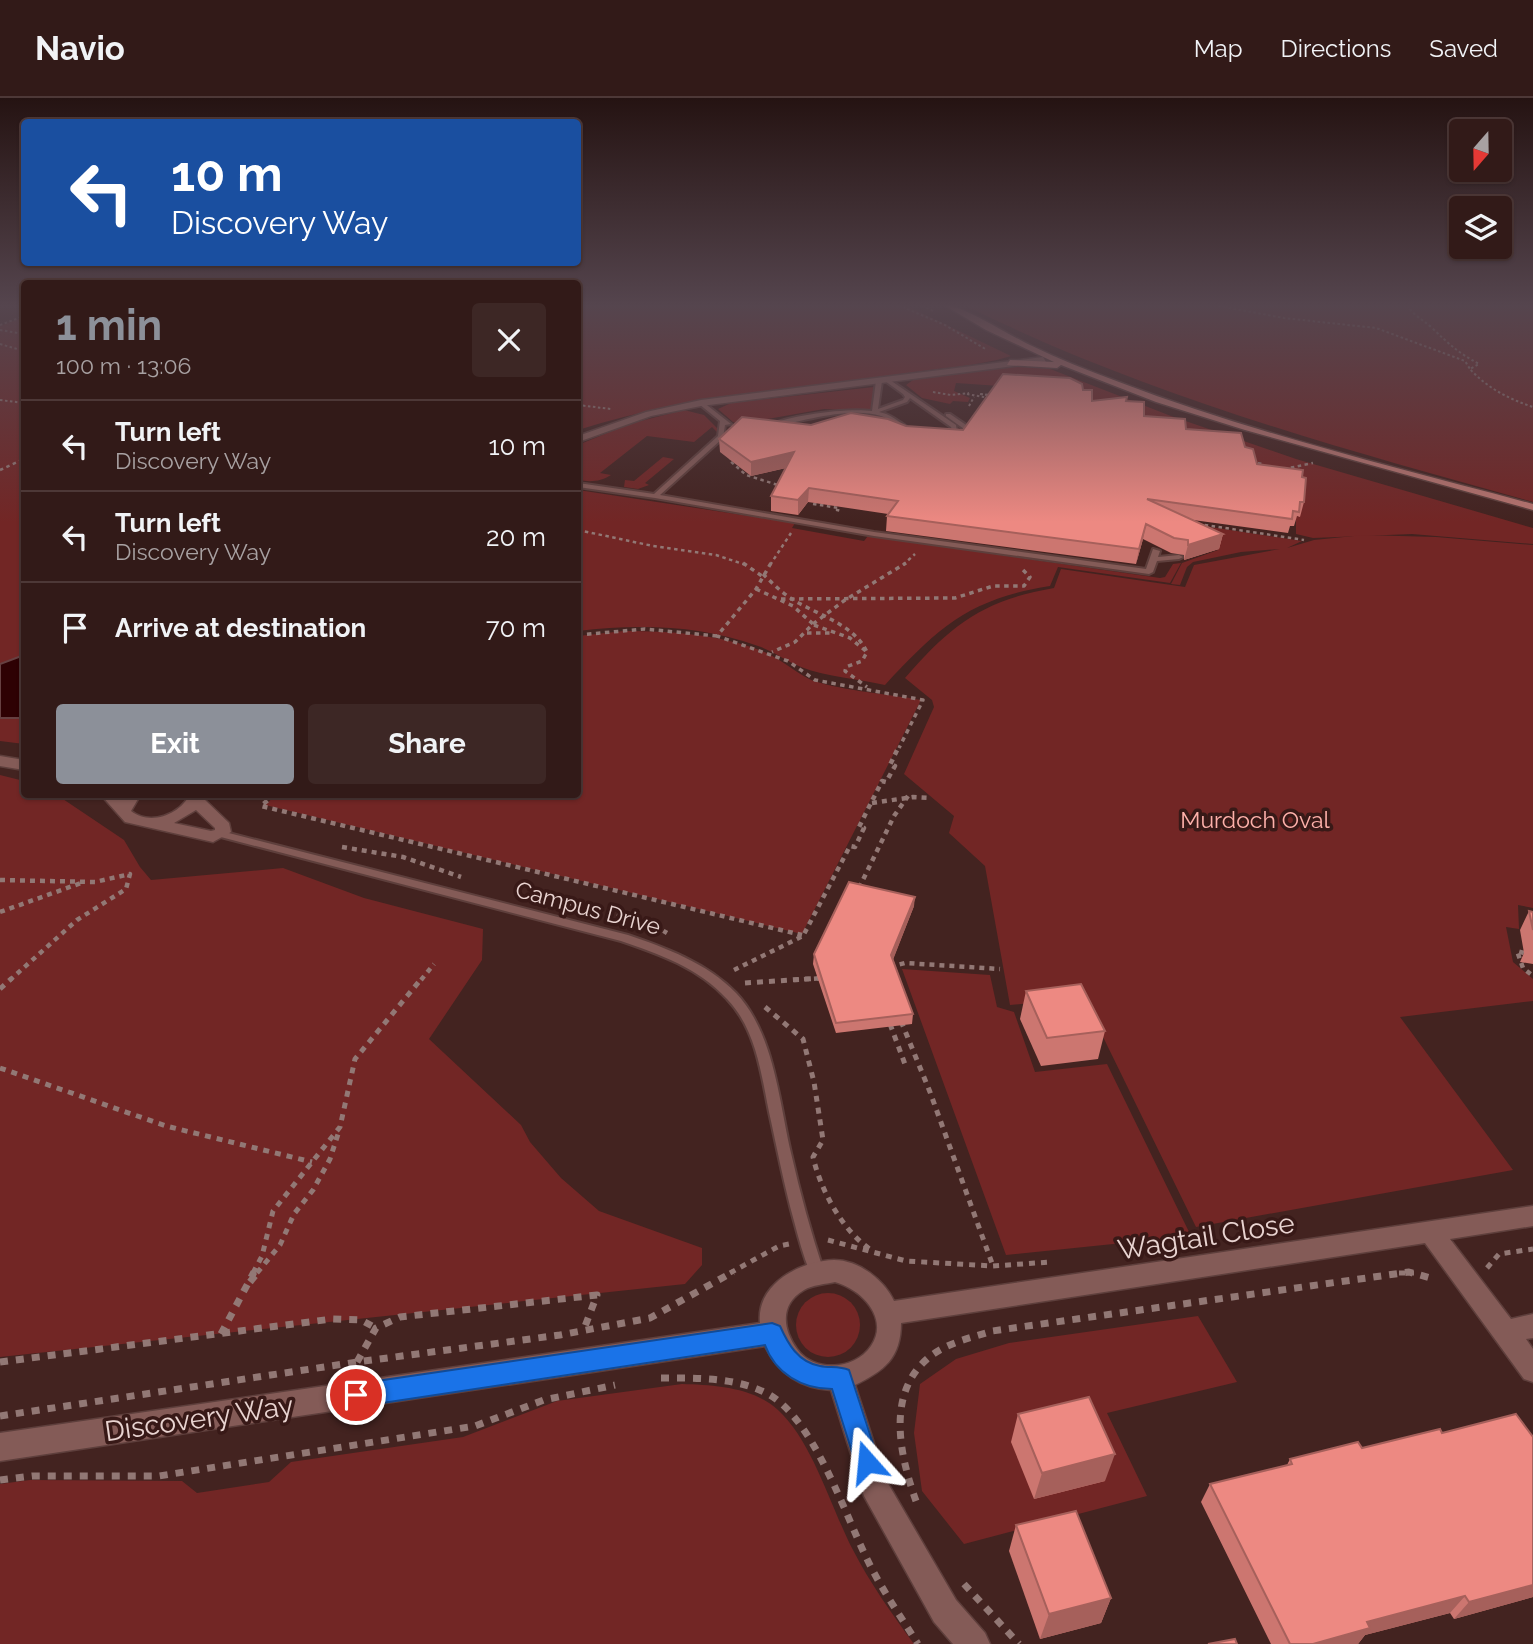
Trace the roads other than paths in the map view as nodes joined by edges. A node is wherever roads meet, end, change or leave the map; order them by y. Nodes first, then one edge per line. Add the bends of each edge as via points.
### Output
1 (909, 377) edge
2 (1092, 377) edge
3 (1097, 377) edge
4 (1121, 377) edge
5 (883, 381) junction
6 (906, 394) junction
7 (701, 403) junction
8 (929, 408) junction
9 (874, 413) junction
10 (1196, 413) junction
11 (723, 421) junction
12 (734, 426) edge
13 (767, 426) edge
14 (912, 434) edge
15 (581, 438) edge
16 (1356, 459) junction
17 (581, 485) edge
18 (655, 496) junction
19 (1533, 507) edge
20 (1089, 553) edge
21 (1179, 557) dead end
22 (1085, 563) junction
23 (0, 761) edge
24 (21, 764) edge
25 (112, 798) edge
26 (130, 798) edge
27 (197, 798) edge
28 (123, 812) junction
29 (146, 822) junction
30 (221, 834) junction
31 (1533, 1216) edge
32 (1431, 1232) junction
33 (817, 1272) junction
34 (887, 1314) junction
35 (1533, 1326) edge
36 (1506, 1332) junction
37 (772, 1334) junction
38 (1533, 1370) edge
39 (840, 1378) junction
40 (0, 1447) edge
41 (974, 1644) edge

1 - 5 street
2 - 10 main road
3 - 10 main road
4 - 16 main road
5 - 6 lane
5 - 7 street
5 - 9 lane
6 - 8 lane
6 - 9 lane via 905,401
7 - 11 lane
7 - 15 street via 649,414
8 - 8 lane via 958,420 968,430 959,437 936,438 956,428
9 - 13 lane
9 - 14 lane via 888,425
10 - 16 main road
11 - 12 lane
11 - 18 lane via 719,439
16 - 19 main road
17 - 18 lane
18 - 22 lane via 874,534
20 - 22 lane
21 - 22 lane via 1155,555 1149,572
23 - 24 street
25 - 28 street
26 - 28 street
27 - 29 street via 191,808 170,819
27 - 30 street via 223,827
28 - 29 street via 128,818
29 - 30 street via 215,837
30 - 33 lane, Campus Drive via 624,938 664,952 709,977 748,1016 765,1056 804,1233
31 - 32 street, Wagtail Close
32 - 34 street, Wagtail Close
32 - 36 street
33 - 34 street via 853,1276 880,1298
33 - 37 street via 800,1277 780,1293 771,1317
34 - 39 street via 889,1332 874,1362 859,1373
35 - 36 street
36 - 38 street
37 - 39 street via 778,1349 796,1368 822,1378
37 - 40 street, Discovery Way
39 - 41 street via 874,1486 945,1611

